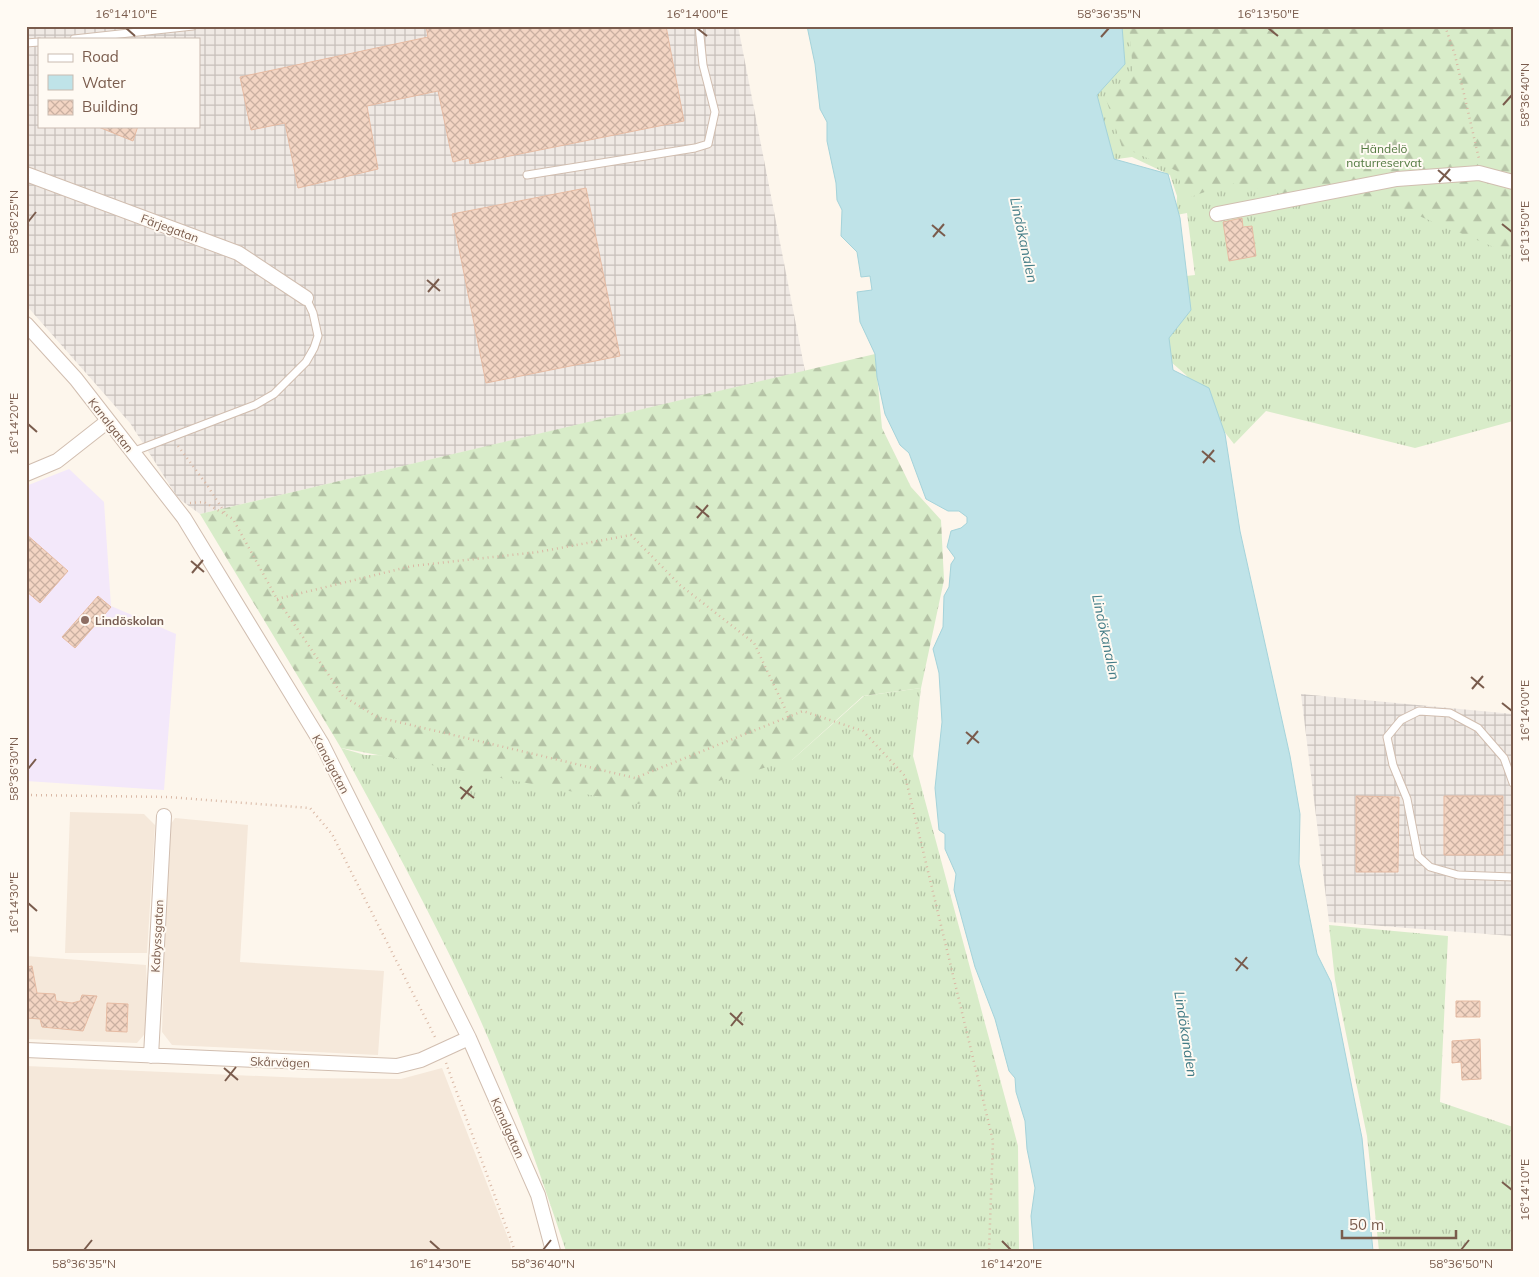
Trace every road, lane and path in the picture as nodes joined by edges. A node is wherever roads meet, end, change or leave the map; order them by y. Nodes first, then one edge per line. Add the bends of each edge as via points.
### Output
1 (193, 26) edge
2 (699, 26) edge
3 (1445, 26) edge
4 (83, 38) edge
5 (26, 174) edge
6 (1479, 174) junction
7 (527, 175) dead end
8 (1513, 182) edge
9 (1217, 214) dead end
10 (306, 298) joint
11 (26, 324) edge
12 (108, 421) junction
13 (171, 437) junction
14 (132, 452) junction
15 (26, 474) edge
16 (173, 504) junction
17 (226, 515) junction
18 (278, 599) junction
19 (789, 717) junction
20 (1513, 783) edge
21 (26, 795) edge
22 (164, 816) dead end
23 (1513, 877) edge
24 (469, 1038) junction
25 (26, 1050) edge
26 (440, 1050) junction
27 (151, 1056) junction
28 (515, 1251) edge
29 (553, 1251) edge
30 (988, 1251) edge

1 - 4 lane
2 - 7 lane via 703,65 715,112 708,144
3 - 6 path via 1479,154
5 - 10 street, Färjegatan via 238,253
6 - 8 street
6 - 9 street via 1397,179
10 - 13 lane via 318,336 306,362 274,394 255,405
11 - 12 street, Kanalgatan via 76,379
12 - 14 street, Kanalgatan
12 - 15 street via 57,461
13 - 14 lane
13 - 17 path
14 - 16 street, Kanalgatan
16 - 17 path via 204,502
16 - 24 street, Kanalgatan via 322,744
17 - 18 path via 232,519
18 - 19 path via 343,696 377,717 635,778
18 - 19 path via 412,566 538,552 631,535 680,585 754,643
19 - 30 path via 803,711 863,731 905,776 993,1140
20 - 23 lane via 1504,758 1478,728 1450,713 1419,711 1401,720 1387,737 1393,765 1407,799 1418,856 1430,867 1458,875
21 - 26 path via 168,797 310,808 332,834 424,1012
22 - 27 street, Kabyssgatan
24 - 26 street, Skårvägen
24 - 29 street, Kanalgatan via 538,1195
25 - 27 street, Skårvägen
26 - 27 street, Skårvägen via 421,1060 397,1066
26 - 28 path

